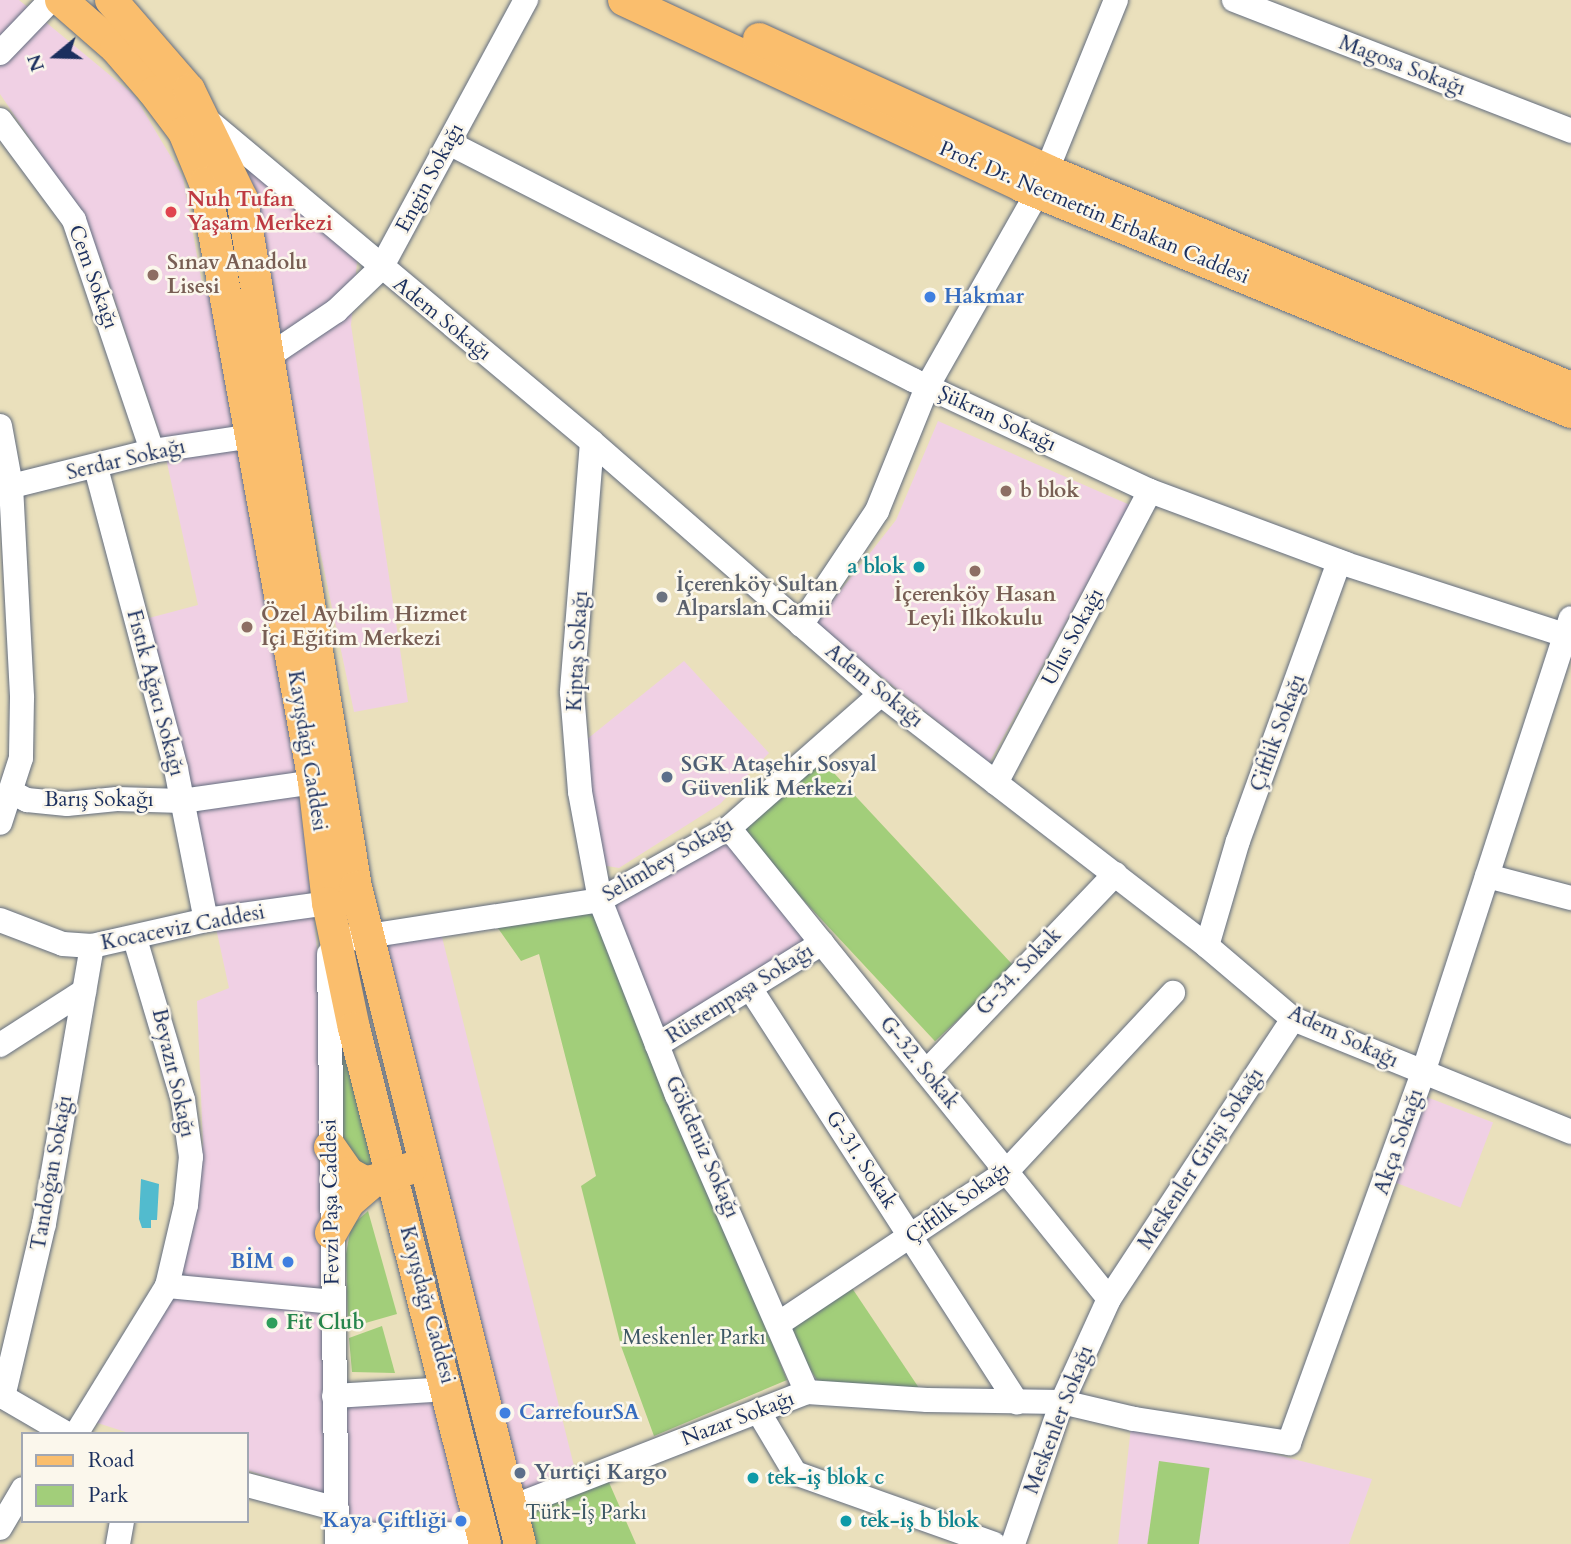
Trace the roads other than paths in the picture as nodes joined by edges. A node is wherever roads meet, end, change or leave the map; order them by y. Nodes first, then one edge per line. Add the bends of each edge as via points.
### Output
1 (51, 0) edge
2 (61, 0) edge
3 (111, 0) edge
4 (526, 0) edge
5 (624, 0) edge
6 (673, 0) edge
7 (1116, 0) edge
8 (1234, 0) edge
9 (0, 53) edge
10 (205, 119) junction
11 (0, 120) edge
12 (1571, 131) edge
13 (449, 143) junction
14 (1043, 182) junction
15 (381, 268) junction
16 (269, 356) junction
17 (928, 387) junction
18 (1571, 388) edge
19 (1571, 412) edge
20 (0, 426) edge
21 (252, 436) junction
22 (592, 442) junction
23 (152, 451) junction
24 (96, 467) junction
25 (5, 487) edge
26 (1150, 491) junction
27 (1339, 562) junction
28 (801, 625) junction
29 (1569, 630) edge
30 (881, 694) junction
31 (314, 782) junction
32 (996, 783) junction
33 (10, 792) junction
34 (182, 800) junction
35 (0, 823) edge
36 (729, 828) junction
37 (1115, 874) junction
38 (1487, 877) junction
39 (1571, 898) edge
40 (600, 900) junction
41 (328, 902) junction
42 (0, 920) edge
43 (206, 920) junction
44 (367, 933) junction
45 (135, 939) junction
46 (337, 941) junction
47 (822, 943) junction
48 (92, 946) junction
49 (1207, 946) junction
50 (750, 988) junction
51 (84, 991) junction
52 (1173, 992) dead end
53 (1293, 1018) junction
54 (0, 1045) edge
55 (657, 1045) junction
56 (926, 1072) junction
57 (1423, 1073) junction
58 (1571, 1132) edge
59 (330, 1147) junction
60 (426, 1156) junction
61 (1006, 1172) junction
62 (383, 1179) junction
63 (331, 1233) junction
64 (910, 1238) junction
65 (167, 1286) junction
66 (331, 1289) junction
67 (1109, 1298) junction
68 (778, 1324) junction
69 (449, 1390) junction
70 (807, 1392) junction
71 (2, 1396) edge
72 (334, 1396) junction
73 (1062, 1402) junction
74 (1017, 1403) junction
75 (758, 1411) junction
76 (64, 1432) edge
77 (248, 1485) edge
78 (21, 1492) edge
79 (512, 1507) junction
80 (337, 1509) junction
81 (122, 1523) edge
82 (0, 1526) edge
83 (337, 1539) edge
84 (484, 1539) edge
85 (118, 1544) edge
86 (520, 1544) edge
87 (994, 1544) edge
88 (1013, 1544) edge

1 - 9 street
2 - 21 main road, Kayışdağı Caddesi via 116,48 154,92 184,132 197,160 218,242
3 - 10 main road, Kayışdağı Caddesi via 181,81
4 - 13 street, Engin Sokağı
5 - 14 main road, Prof. Dr. Necmettin Erbakan Caddesi
6 - 14 main road, Prof. Dr. Necmettin Erbakan Caddesi
7 - 14 street
8 - 12 street, Magosa Sokağı
10 - 15 street, Adem Sokağı
10 - 16 main road, Kayışdağı Caddesi via 242,199
11 - 23 street, Cem Sokağı via 74,220
13 - 15 street, Engin Sokağı
13 - 17 street, Şükran Sokağı
14 - 17 street
14 - 18 main road, Prof. Dr. Necmettin Erbakan Caddesi
14 - 19 main road, Prof. Dr. Necmettin Erbakan Caddesi
15 - 16 street, Engin Sokağı via 336,311
15 - 22 street, Adem Sokağı
16 - 44 main road, Kayışdağı Caddesi
17 - 26 street, Şükran Sokağı
17 - 28 street via 877,510
20 - 25 street
21 - 23 street, Serdar Sokağı
21 - 31 main road, Kayışdağı Caddesi
22 - 28 street, Adem Sokağı
22 - 40 street, Kiptaş Sokağı via 572,692 580,792
23 - 24 street, Serdar Sokağı
24 - 25 street, Serdar Sokağı
24 - 34 street, Fıstık Ağacı Sokağı
25 - 33 street via 22,698 21,758
26 - 27 street, Şükran Sokağı
26 - 32 street, Ulus Sokağı
27 - 29 street, Şükran Sokağı
27 - 49 street, Çiftlik Sokağı via 1238,841
28 - 30 street, Adem Sokağı
29 - 38 street, Akça Sokağı
30 - 32 street, Adem Sokağı
30 - 36 street, Selimbey Sokağı
31 - 34 street, Barış Sokağı
31 - 41 main road, Kayışdağı Caddesi
32 - 37 street, Adem Sokağı
33 - 34 street, Barış Sokağı via 27,800 67,804
33 - 35 street
34 - 43 street, Fıstık Ağacı Sokağı
36 - 40 street, Selimbey Sokağı
36 - 47 street, G-32. Sokak
37 - 49 street, Adem Sokağı
37 - 56 street, G-34. Sokak
38 - 39 street
38 - 57 street, Akça Sokağı
40 - 44 street, Selimbey Sokağı
40 - 55 street, Gökdeniz Sokağı
41 - 43 street, Kocaceviz Caddesi
41 - 46 main road, Kayışdağı Caddesi
41 - 59 street, Fevzi Paşa Caddesi
42 - 48 street, Kocaceviz Caddesi via 63,944
43 - 45 street, Kocaceviz Caddesi
44 - 46 street, Selimbey Sokağı
44 - 60 main road, Kayışdağı Caddesi
45 - 48 street, Kocaceviz Caddesi
45 - 65 street, Beyazıt Sokağı via 170,1046 191,1157 177,1257
46 - 62 main road, Kayışdağı Caddesi
47 - 50 street, Rüstempaşa Sokağı
47 - 56 street, G-32. Sokak
48 - 51 street, Tandoğan Sokağı
49 - 53 street, Adem Sokağı
50 - 55 street, Rüstempaşa Sokağı
50 - 64 street, G-31. Sokak
51 - 54 street
51 - 71 street, Tandoğan Sokağı via 44,1224
52 - 61 street, Çiftlik Sokağı
53 - 57 street, Adem Sokağı
53 - 67 street, Meskenler Girişi Sokağı
55 - 68 street, Gökdeniz Sokağı
56 - 61 street, G-32. Sokak
57 - 58 street, Adem Sokağı
57 - 73 street, Akça Sokağı via 1289,1443 1134,1419
59 - 62 main road via 348,1173 364,1182
59 - 63 street, Fevzi Paşa Caddesi
60 - 62 main road
60 - 79 main road, Kayışdağı Caddesi
61 - 64 street, Çiftlik Sokağı
61 - 67 street, G-32. Sokak
62 - 63 main road via 348,1203
62 - 69 main road, Kayışdağı Caddesi
63 - 66 street, Fevzi Paşa Caddesi
64 - 68 street, Çiftlik Sokağı
64 - 74 street, G-31. Sokak
65 - 66 street
65 - 76 street, Beyazıt Sokağı
66 - 72 street, Fevzi Paşa Caddesi
67 - 73 street, Meskenler Sokağı
68 - 70 street, Gökdeniz Sokağı
69 - 72 street
69 - 84 main road, Kayışdağı Caddesi
70 - 74 street
70 - 75 street, Nazar Sokağı
71 - 76 street
72 - 80 street, Fevzi Paşa Caddesi
73 - 74 street
73 - 88 street, Meskenler Sokağı
75 - 79 street, Nazar Sokağı
75 - 87 street via 795,1472
77 - 80 street
78 - 82 street
79 - 86 main road, Kayışdağı Caddesi
80 - 83 street, Fevzi Paşa Caddesi
81 - 85 street
83 - 84 street

